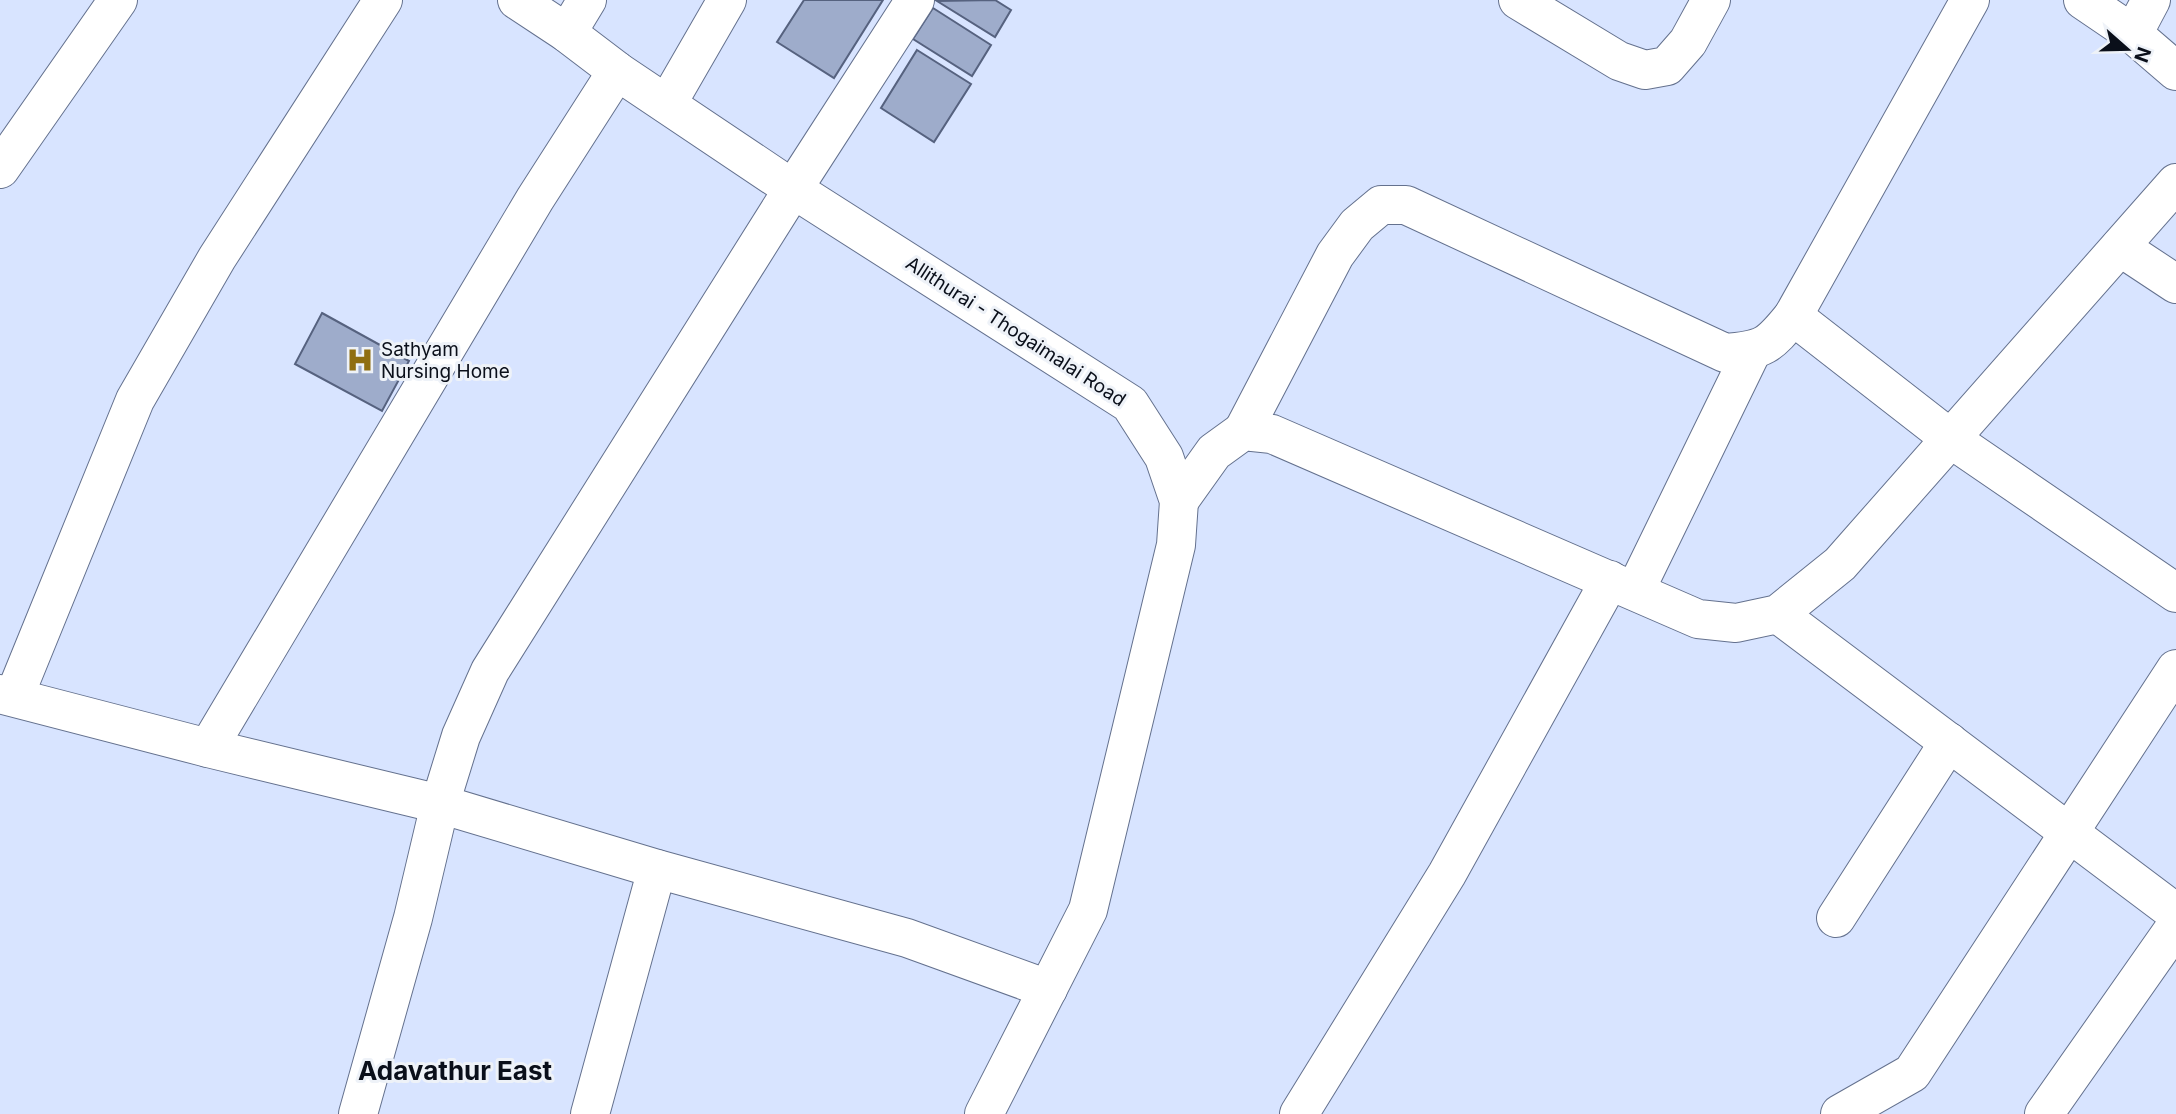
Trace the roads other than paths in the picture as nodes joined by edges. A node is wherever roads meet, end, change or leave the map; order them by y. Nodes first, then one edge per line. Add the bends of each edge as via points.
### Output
1 (118, 0) edge
2 (383, 0) edge
3 (517, 0) edge
4 (587, 0) edge
5 (727, 0) edge
6 (915, 0) edge
7 (1518, 0) edge
8 (1712, 0) edge
9 (1970, 0) edge
10 (2082, 0) edge
11 (2151, 0) edge
12 (567, 33) junction
13 (2133, 34) junction
14 (617, 71) junction
15 (2176, 71) edge
16 (667, 104) junction
17 (0, 169) edge
18 (2176, 183) edge
19 (793, 189) junction
20 (2120, 247) junction
21 (2176, 284) edge
22 (1793, 316) junction
23 (1752, 351) junction
24 (1242, 431) junction
25 (1951, 439) junction
26 (1179, 501) junction
27 (1622, 585) junction
28 (2176, 593) edge
29 (1779, 614) junction
30 (2176, 669) edge
31 (7, 696) edge
32 (1949, 742) junction
33 (208, 748) junction
34 (440, 804) junction
35 (2068, 832) junction
36 (657, 869) junction
37 (2176, 913) edge
38 (1836, 918) dead end
39 (2176, 926) edge
40 (1048, 989) junction
41 (358, 1114) edge
42 (590, 1114) edge
43 (984, 1114) edge
44 (1299, 1114) edge
45 (1840, 1114) edge
46 (2044, 1114) edge

1 - 17 street
2 - 31 street via 216,258 135,400
3 - 12 street, Allithurai - Thogaimalai Road
4 - 12 street
5 - 16 street
6 - 19 street
7 - 8 street via 1619,61 1645,70 1667,66 1688,42
9 - 22 street
10 - 13 street
11 - 13 street
12 - 14 street, Allithurai - Thogaimalai Road
13 - 15 street
14 - 16 street, Allithurai - Thogaimalai Road
14 - 33 street via 535,199
16 - 19 street, Allithurai - Thogaimalai Road
18 - 20 street
19 - 26 street, Allithurai - Thogaimalai Road via 1130,404 1164,457
19 - 34 street via 490,671 461,736
20 - 21 street
20 - 25 street
22 - 23 street via 1772,341
22 - 25 street
23 - 24 street via 1725,352 1406,205 1381,205 1357,225 1335,255
23 - 27 street
24 - 26 street via 1214,452
24 - 27 street via 1272,434
25 - 28 street
25 - 29 street via 1840,564
26 - 40 street, Allithurai - Thogaimalai Road via 1176,545 1088,910
27 - 29 street via 1698,619 1736,623
27 - 44 street
29 - 32 street
30 - 35 street
31 - 33 street
32 - 35 street
32 - 38 street
33 - 34 street
34 - 36 street
34 - 41 street
35 - 37 street
35 - 45 street via 1912,1073
36 - 40 street via 907,938
36 - 42 street
39 - 46 street
40 - 43 street, Allithurai - Thogaimalai Road

